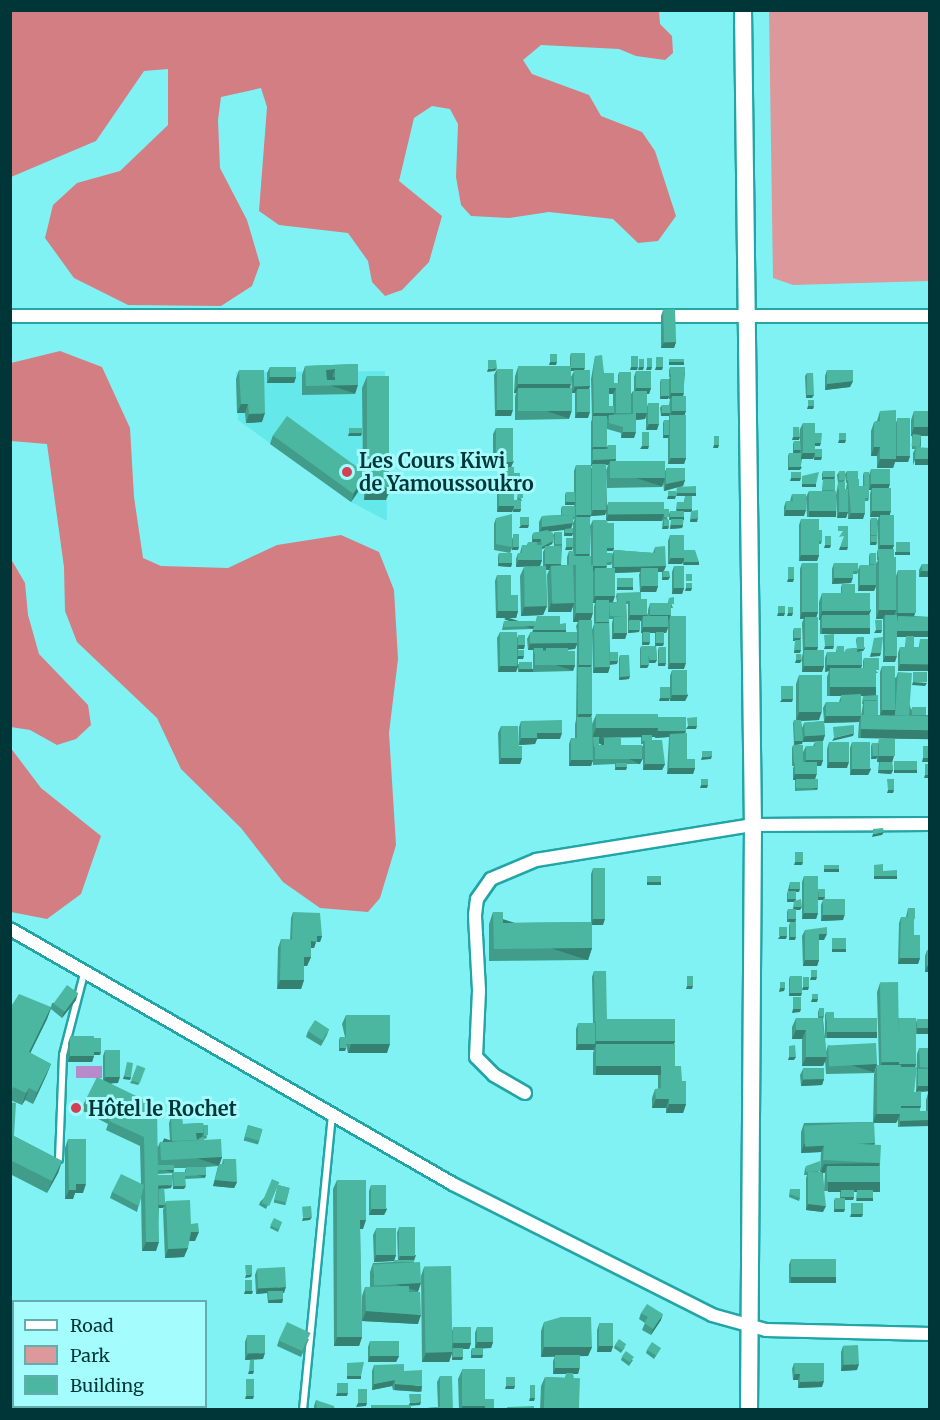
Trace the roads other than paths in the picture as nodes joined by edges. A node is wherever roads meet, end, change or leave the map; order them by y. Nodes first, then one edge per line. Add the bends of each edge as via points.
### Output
1 (743, 10) edge
2 (746, 313) junction
3 (10, 315) edge
4 (930, 316) edge
5 (930, 824) edge
6 (753, 825) junction
7 (10, 929) edge
8 (85, 970) junction
9 (525, 1093) dead end
10 (332, 1114) junction
11 (59, 1159) edge
12 (748, 1328) junction
13 (930, 1334) edge
14 (303, 1410) edge
15 (749, 1410) edge

1 - 2 street
2 - 3 street via 297,318
2 - 4 street
2 - 6 street
5 - 6 street
6 - 9 street via 536,860 491,879 477,899 475,915 479,990 476,1057 494,1075
6 - 12 street
7 - 8 street
8 - 10 street
8 - 11 lane via 63,1054
10 - 12 street via 453,1184 712,1315
10 - 14 lane
12 - 13 street
12 - 15 street

